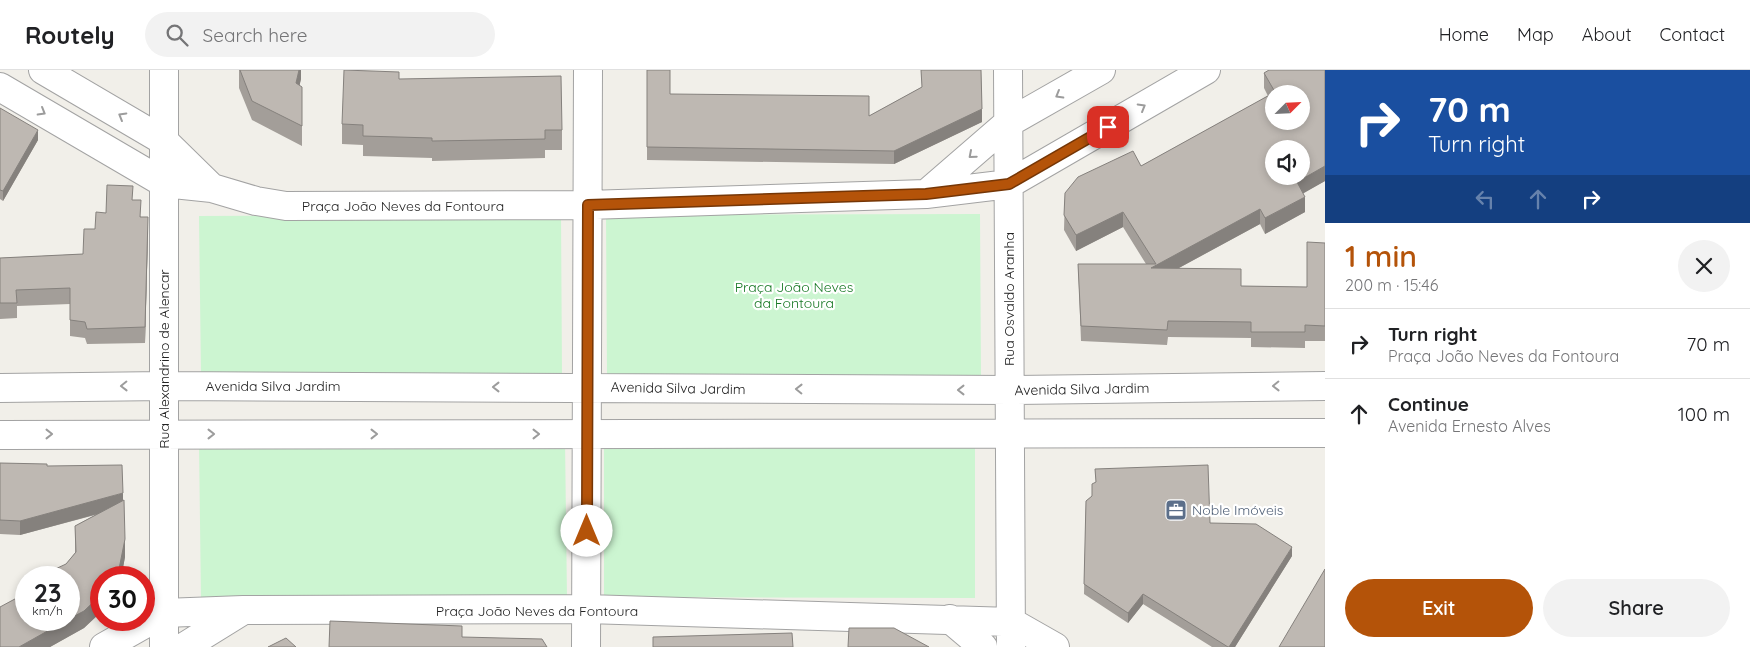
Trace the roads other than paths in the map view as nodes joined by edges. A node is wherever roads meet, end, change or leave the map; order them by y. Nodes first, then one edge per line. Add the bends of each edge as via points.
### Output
1 (43, 70) edge
2 (164, 70) edge
3 (588, 70) edge
4 (1008, 70) edge
5 (1101, 70) edge
6 (1206, 70) edge
7 (0, 87) edge
8 (1008, 123) junction
9 (164, 141) junction
10 (164, 183) junction
11 (1009, 184) junction
12 (212, 188) junction
13 (926, 194) junction
14 (588, 205) junction
15 (164, 386) junction
16 (1325, 386) edge
17 (586, 387) junction
18 (0, 388) edge
19 (1010, 390) junction
20 (1011, 433) junction
21 (1325, 433) edge
22 (0, 434) edge
23 (164, 434) junction
24 (588, 434) junction
25 (586, 609) junction
26 (243, 610) junction
27 (164, 613) junction
28 (950, 619) junction
29 (1011, 634) edge
30 (104, 647) edge
31 (164, 647) edge
32 (184, 647) edge
33 (586, 647) edge
34 (984, 647) edge
35 (1055, 647) edge

9 -> 1 street, Praça João Neves da Fontoura
2 - 9 street, Rua Alexandrino de Alencar
3 - 14 street
4 - 8 street, Rua Osvaldo Aranha
5 -> 8 street
11 -> 6 street
7 -> 10 street
8 - 11 street, Rua Osvaldo Aranha
8 -> 13 street
9 - 10 street, Rua Alexandrino de Alencar
9 - 12 street, Praça João Neves da Fontoura
10 - 12 street, Praça João Neves da Fontoura
10 - 15 street, Rua Alexandrino de Alencar
11 - 13 street, Praça João Neves da Fontoura
11 - 19 street, Rua Osvaldo Aranha
12 - 14 street, Praça João Neves da Fontoura via 286,206
13 - 14 street, Praça João Neves da Fontoura
14 - 17 street
17 -> 15 street, Avenida Silva Jardim
15 -> 18 street, Avenida Silva Jardim
15 - 23 street, Rua Alexandrino de Alencar
16 -> 19 street, Avenida Silva Jardim
19 -> 17 street, Avenida Silva Jardim
17 - 24 street
19 - 20 street, Rua Osvaldo Aranha
20 - 21 street
20 - 24 street
20 - 29 street, Rua Osvaldo Aranha
22 -> 23 street
23 -> 24 street
23 - 27 street, Rua Alexandrino de Alencar
24 - 25 street
25 - 26 street, Praça João Neves da Fontoura
25 - 28 street, Praça João Neves da Fontoura
25 - 33 street
26 - 27 street, Praça João Neves da Fontoura
26 - 32 street
27 - 30 street
27 - 31 street, Rua Alexandrino de Alencar
28 - 29 street, Praça João Neves da Fontoura
28 - 34 street
29 - 35 street

